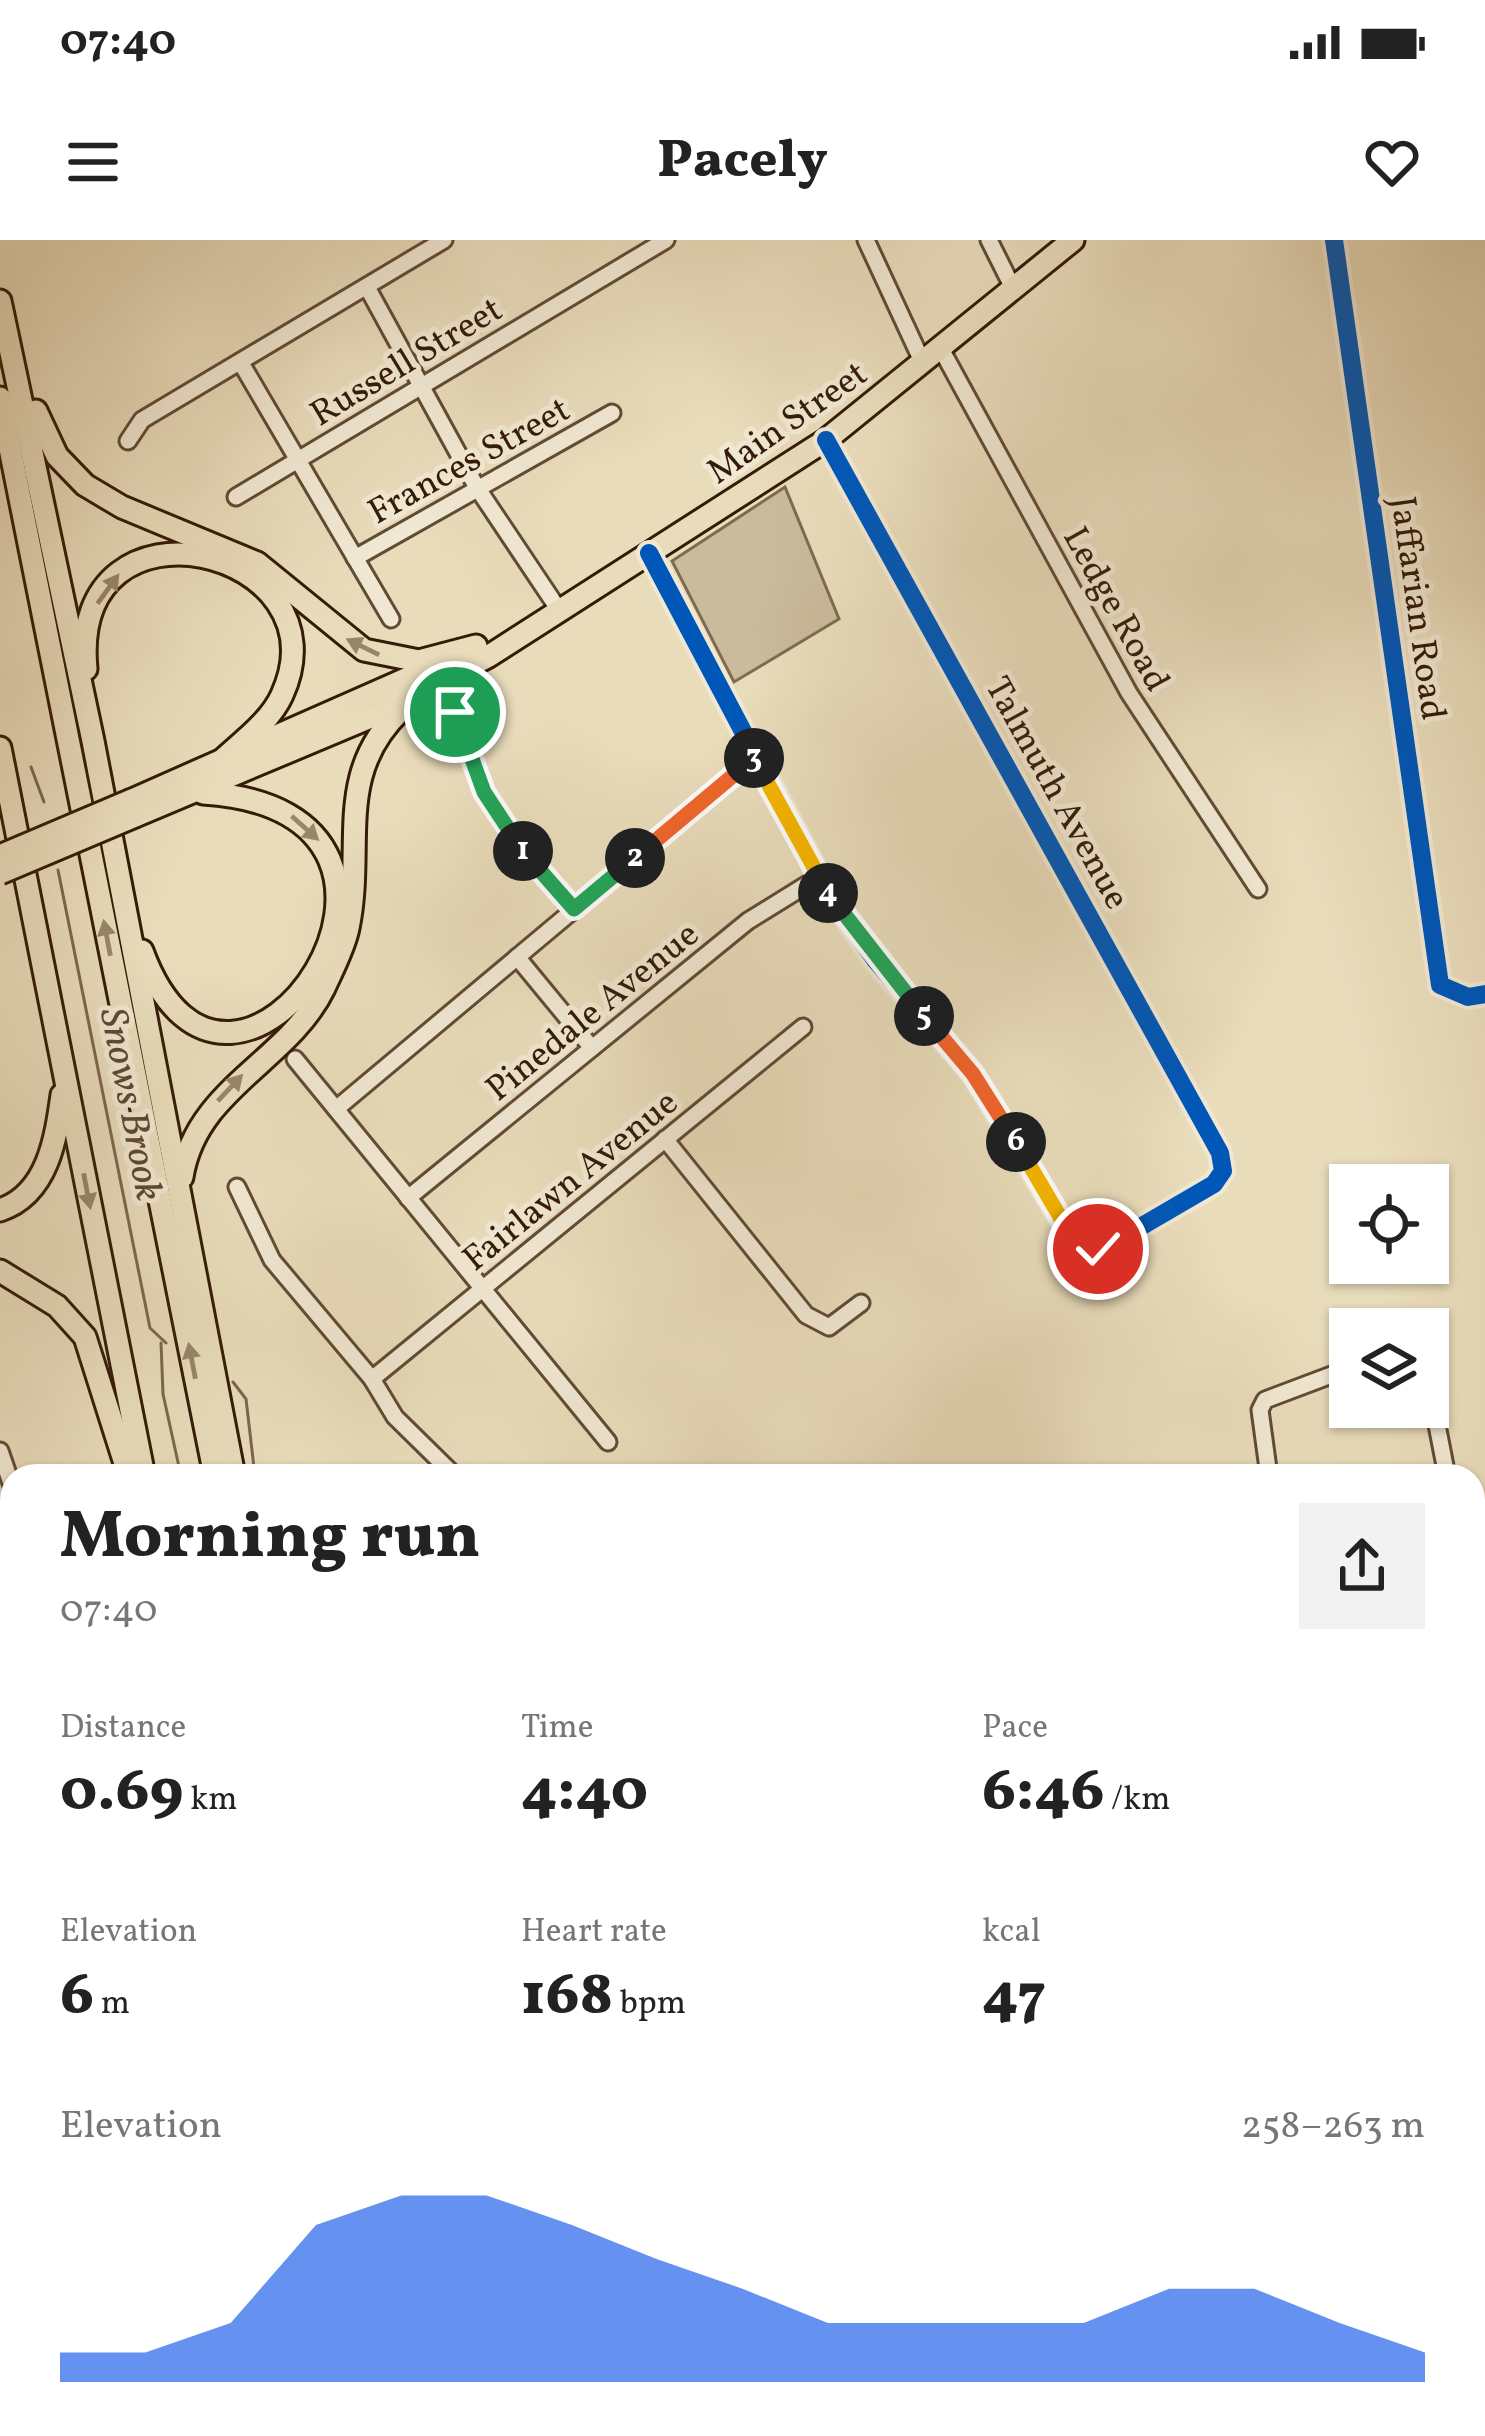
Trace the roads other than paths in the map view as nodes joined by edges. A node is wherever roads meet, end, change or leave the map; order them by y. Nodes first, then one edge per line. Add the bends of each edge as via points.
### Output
1 (444, 240) edge
2 (666, 240) edge
3 (866, 240) edge
4 (989, 240) edge
5 (1073, 240) edge
6 (1334, 240) edge
7 (1012, 286) junction
8 (367, 287) junction
9 (0, 301) edge
10 (11, 337) junction
11 (931, 354) junction
12 (241, 363) junction
13 (419, 386) junction
14 (0, 398) edge
15 (612, 413) dead end
16 (826, 440) junction
17 (128, 441) dead end
18 (297, 460) junction
19 (476, 486) junction
20 (236, 497) dead end
21 (650, 553) junction
22 (355, 558) junction
23 (559, 610) junction
24 (391, 619) dead end
25 (520, 632) junction
26 (476, 646) junction
27 (443, 682) junction
28 (414, 697) junction
29 (93, 741) junction
30 (0, 748) edge
31 (756, 757) junction
32 (219, 763) junction
33 (0, 767) edge
34 (8, 790) junction
35 (197, 792) junction
36 (134, 808) junction
37 (0, 856) edge
38 (0, 873) edge
39 (819, 877) junction
40 (1258, 889) dead end
41 (124, 902) junction
42 (574, 909) junction
43 (517, 957) junction
44 (1485, 994) edge
45 (803, 1027) dead end
46 (592, 1048) junction
47 (295, 1059) dead end
48 (64, 1076) junction
49 (336, 1109) junction
50 (665, 1139) junction
51 (237, 1187) dead end
52 (180, 1190) junction
53 (409, 1198) junction
54 (0, 1210) edge
55 (0, 1271) edge
56 (482, 1288) junction
57 (861, 1303) dead end
58 (1329, 1375) edge
59 (372, 1378) junction
60 (1438, 1428) edge
61 (608, 1442) dead end
62 (125, 1464) edge
63 (142, 1464) edge
64 (212, 1464) edge
65 (232, 1464) edge
66 (443, 1464) edge
67 (1267, 1464) edge
68 (1445, 1464) edge

1 - 8 street
2 - 13 street, Russell Street
3 - 11 street, Ledge Road
4 - 7 street
5 - 7 highway, Main Street
6 - 44 street, Jaffarian Road via 1440,985 1468,997
7 - 11 highway, Main Street
8 - 12 street
8 - 13 street
9 - 10 highway
26 -> 10 highway via 419,661 376,655 257,562 85,485 45,437
10 - 29 highway
11 - 16 highway, Main Street
11 - 40 street, Ledge Road via 1129,692
12 - 17 street via 142,419
12 - 18 street
13 - 18 street, Russell Street
13 - 19 street
64 -> 14 highway
15 - 19 street, Frances Street
16 - 21 highway, Main Street
16 - 39 street, Talmuth Avenue via 1220,1153 1220,1178 1113,1243 1083,1249 973,1074 876,961
18 - 20 street, Russell Street
18 - 22 street
19 - 22 street, Frances Street
19 - 23 street
21 - 23 highway, Main Street
21 - 31 street
22 - 24 street
23 - 25 highway, Main Street
25 - 26 highway, Main Street
25 - 27 highway, Main Street
26 - 32 highway, Main Street
27 - 28 highway, Main Street
27 - 42 street via 484,792 516,844
28 - 35 highway, Main Street
52 -> 28 highway via 192,1135 321,994 348,931 363,759
29 -> 32 highway via 86,660 99,598 133,562 181,551 209,555 262,584 290,631 282,695
29 - 41 highway
30 - 34 highway
31 - 39 street
31 - 42 street
32 - 36 highway, Main Street
33 - 34 highway
34 - 48 highway
35 - 36 highway, Main Street
35 -> 41 highway via 273,807 298,818 325,848 335,914 309,983 294,1005 249,1031 191,1023 150,973
36 - 37 highway, Main Street, bridge
36 - 38 highway, Main Street, bridge
39 - 46 street, Pinedale Avenue via 748,920
41 - 52 highway
42 - 43 street
43 - 46 street
43 - 49 street
45 - 50 street, Fairlawn Avenue
46 - 53 street, Pinedale Avenue
47 - 49 street
48 - 54 highway via 44,1170 30,1191
48 -> 63 highway
49 - 53 street
50 - 56 street, Fairlawn Avenue
50 - 57 street via 800,1309 829,1327
51 - 59 street via 272,1260
52 - 65 highway
53 - 56 street
55 - 62 highway via 57,1306 85,1337
56 - 59 street, Fairlawn Avenue
56 - 61 street
58 - 67 street via 1274,1393 1260,1410
59 - 66 street via 395,1417
60 - 68 street

